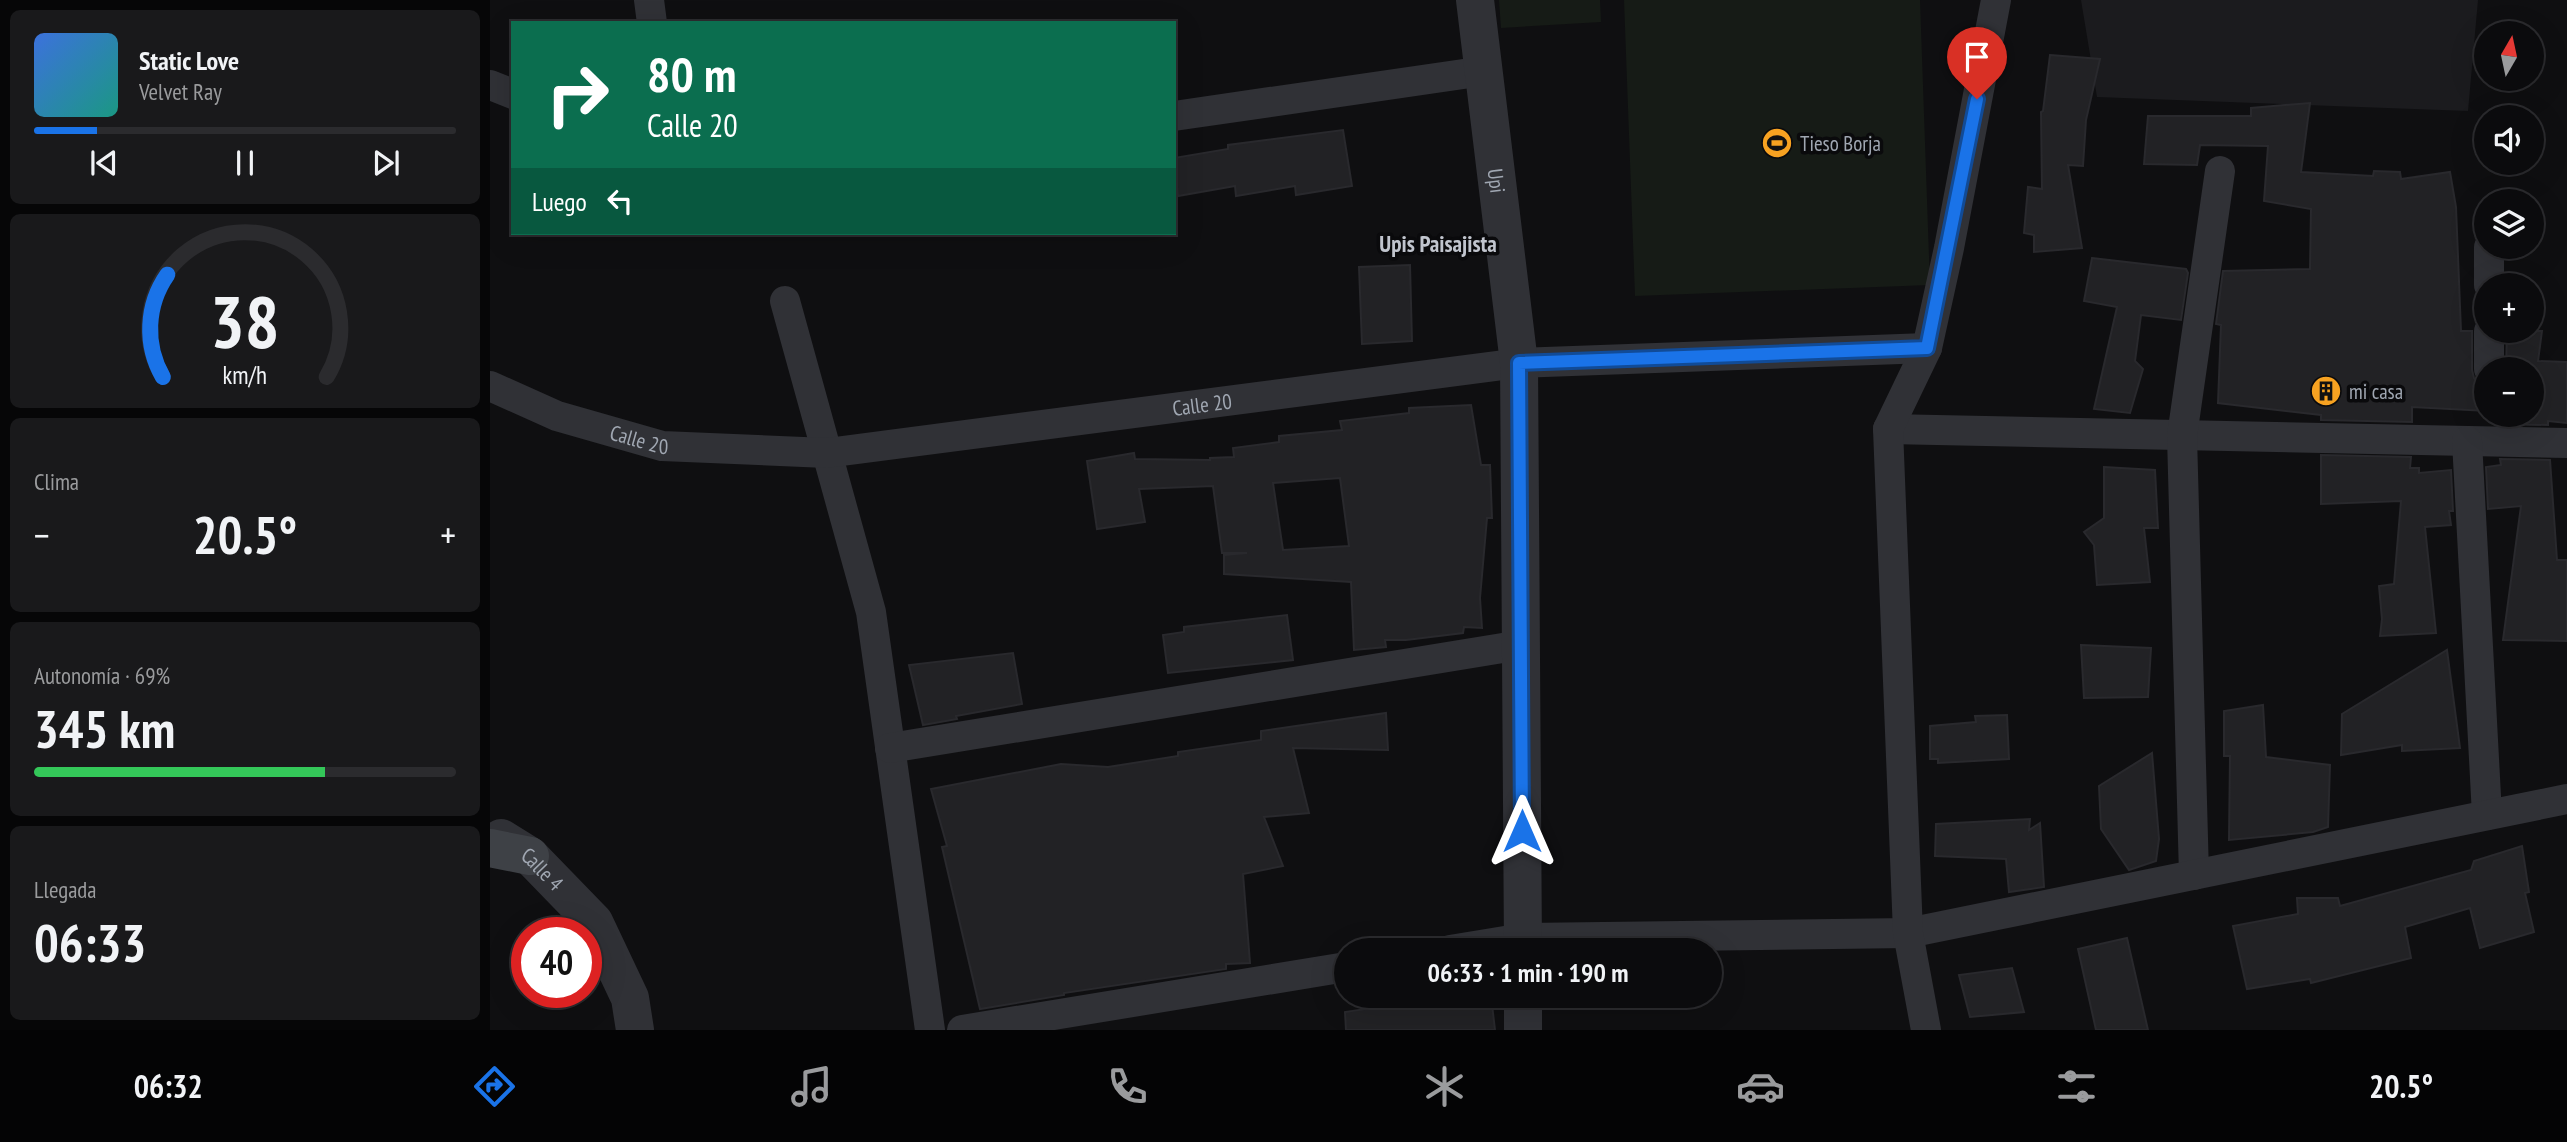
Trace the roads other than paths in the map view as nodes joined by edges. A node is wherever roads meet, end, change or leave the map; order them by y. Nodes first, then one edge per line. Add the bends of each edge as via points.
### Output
1 (649, 0) edge
2 (1475, 0) edge
3 (1996, 0) edge
4 (652, 21) edge
5 (1483, 71) junction
6 (490, 85) edge
7 (511, 93) edge
8 (1176, 116) edge
9 (2220, 171) dead end
10 (785, 301) dead end
11 (1927, 348) junction
12 (1519, 363) junction
13 (490, 386) edge
14 (1888, 429) junction
15 (2482, 432) edge
16 (2182, 436) junction
17 (2567, 443) edge
18 (827, 453) junction
19 (1521, 645) junction
20 (890, 748) junction
21 (2567, 799) edge
22 (2487, 816) junction
23 (490, 831) edge
24 (490, 848) edge
25 (530, 856) junction
26 (2194, 875) junction
27 (1908, 933) junction
28 (1523, 938) edge
29 (1722, 938) edge
30 (1334, 969) edge
31 (1523, 1008) edge
32 (635, 1030) edge
33 (930, 1030) edge
34 (962, 1030) edge
35 (1523, 1030) edge
36 (1926, 1030) edge

1 - 4 street
2 - 5 street, Upi
3 - 11 street
5 - 8 street
5 - 12 street, Upi
6 - 7 street
9 - 16 street
10 - 18 street
11 - 12 street, Calle 20
11 - 14 street
12 - 18 street, Calle 20
12 - 19 street
13 - 18 street, Calle 20 via 557,416 662,446
14 - 16 street
14 - 27 street
15 - 16 street
15 - 17 street
15 - 22 street
16 - 26 street
18 - 20 street via 871,612
19 - 20 street
19 - 28 street
20 - 33 street
21 - 22 street
22 - 26 street
23 - 25 street, Calle 4
24 - 25 main road
25 - 32 street, Calle 4 via 594,922 630,999
26 - 27 street
27 - 29 street
27 - 36 street
30 - 34 street
31 - 35 street

